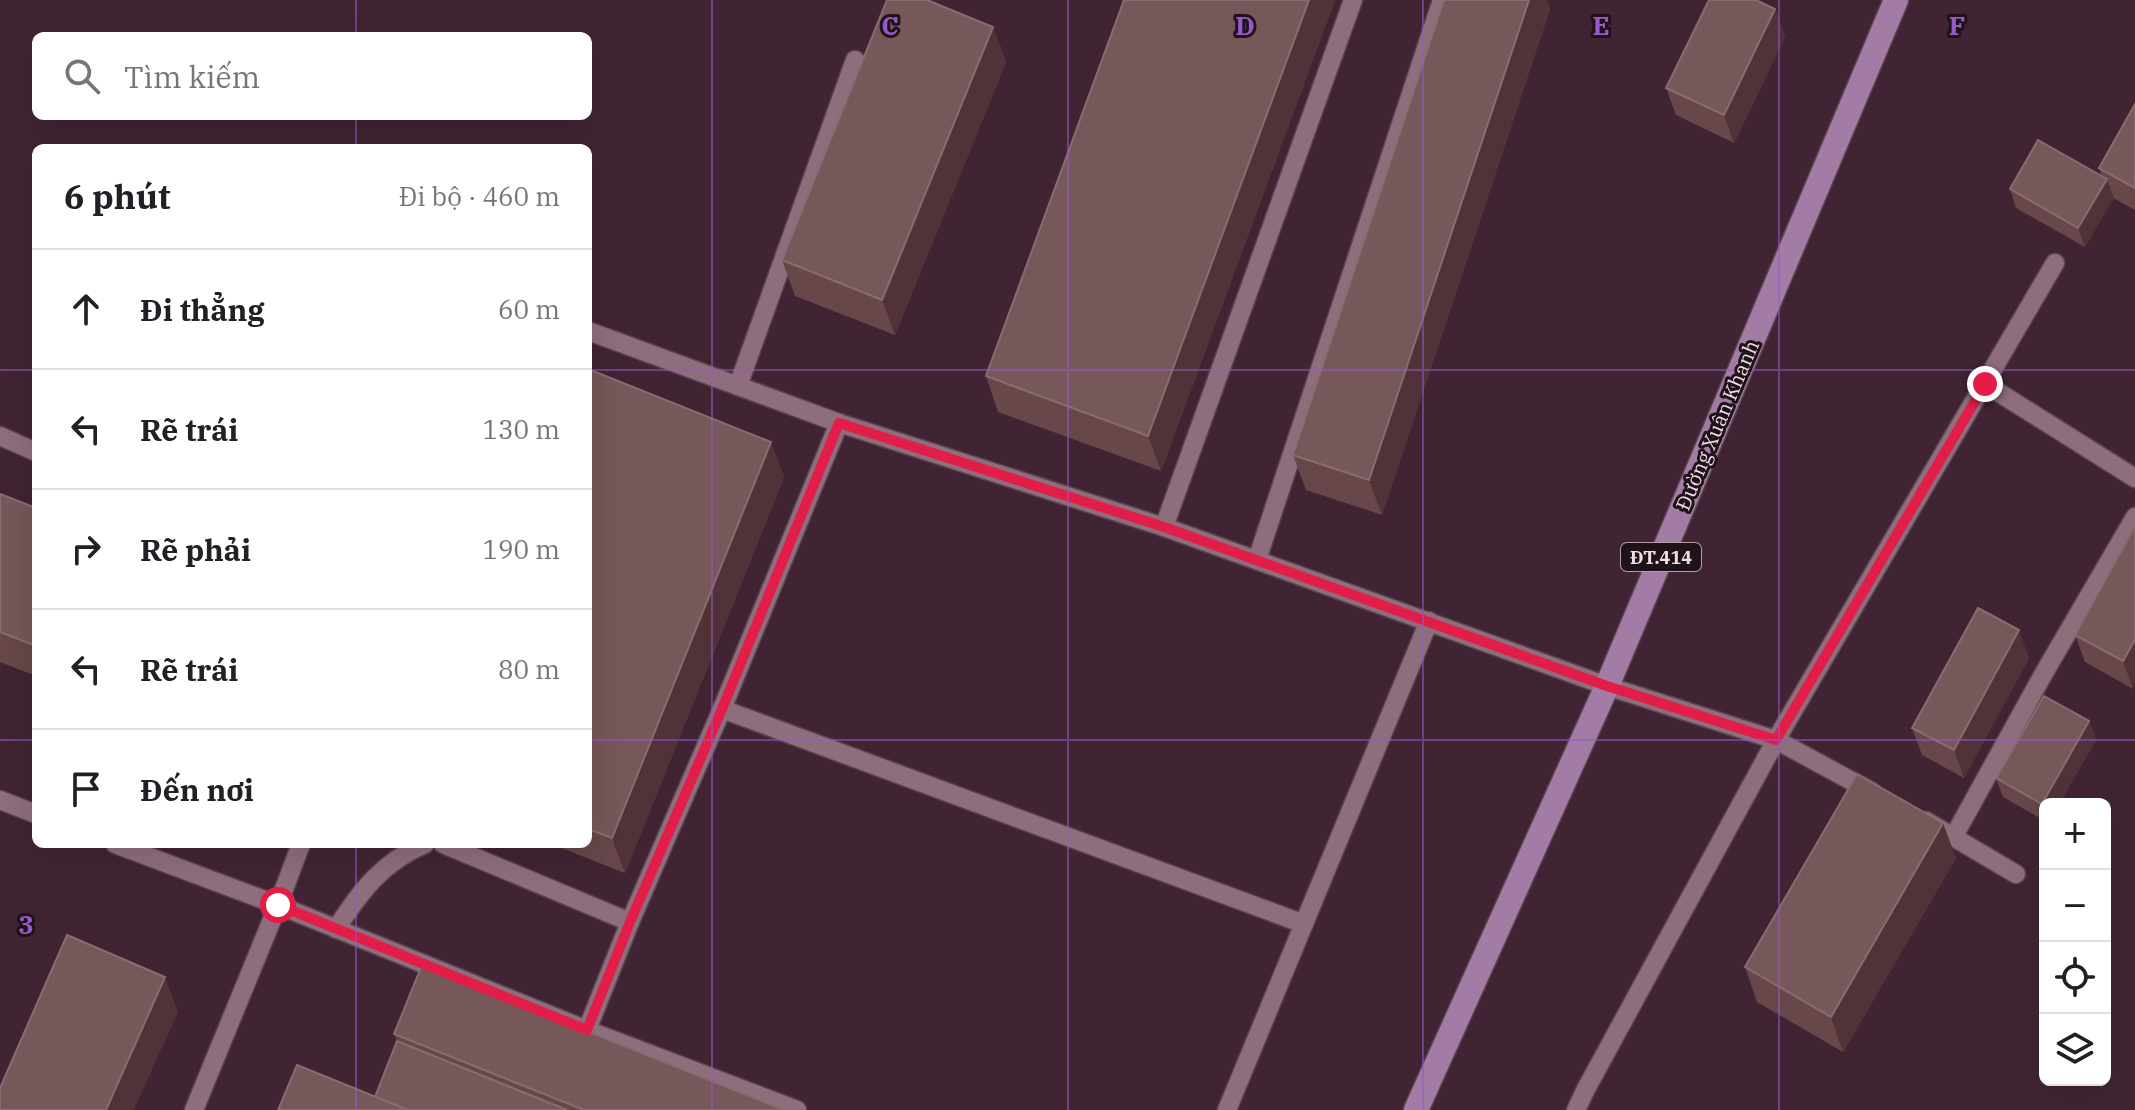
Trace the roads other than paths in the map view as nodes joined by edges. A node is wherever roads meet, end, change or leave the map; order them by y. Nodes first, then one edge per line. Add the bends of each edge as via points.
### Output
1 (1353, 0) edge
2 (1442, 0) edge
3 (1896, 0) edge
4 (855, 60) dead end
5 (2055, 263) dead end
6 (592, 332) edge
7 (1985, 384) junction
8 (738, 386) junction
9 (839, 423) junction
10 (0, 436) edge
11 (32, 450) edge
12 (2135, 478) edge
13 (2135, 517) edge
14 (1164, 527) junction
15 (1257, 560) junction
16 (1429, 621) junction
17 (1607, 686) junction
18 (722, 709) junction
19 (1776, 740) junction
20 (1885, 799) edge
21 (0, 800) edge
22 (32, 812) edge
23 (1913, 814) edge
24 (1954, 836) junction
25 (126, 848) edge
26 (299, 848) edge
27 (416, 848) edge
28 (453, 848) edge
29 (2016, 874) dead end
30 (278, 905) junction
31 (630, 922) junction
32 (1304, 924) junction
33 (336, 929) junction
34 (587, 1030) junction
35 (194, 1110) edge
36 (797, 1110) edge
37 (1227, 1110) edge
38 (1416, 1110) edge
39 (1576, 1110) edge

1 - 14 lane
2 - 15 lane
3 - 17 main road, Đường Xuân Khanh / ĐT.414
4 - 8 lane
5 - 7 lane
6 - 8 lane
7 - 12 lane
7 - 19 lane
8 - 9 lane
9 - 14 lane
9 - 18 lane
10 - 11 lane
13 - 24 lane
14 - 15 lane
15 - 16 lane
16 - 17 lane
16 - 32 lane
17 - 19 lane
17 - 38 main road, Đường Xuân Khanh / ĐT.414
18 - 31 lane
18 - 32 lane
19 - 20 lane
19 - 39 lane
21 - 22 lane
23 - 24 lane
24 - 29 lane
25 - 30 lane
26 - 30 lane
27 - 33 lane via 359,893
28 - 31 lane
30 - 33 lane
30 - 35 lane
31 - 34 lane
32 - 37 lane
33 - 34 lane
34 - 36 lane

